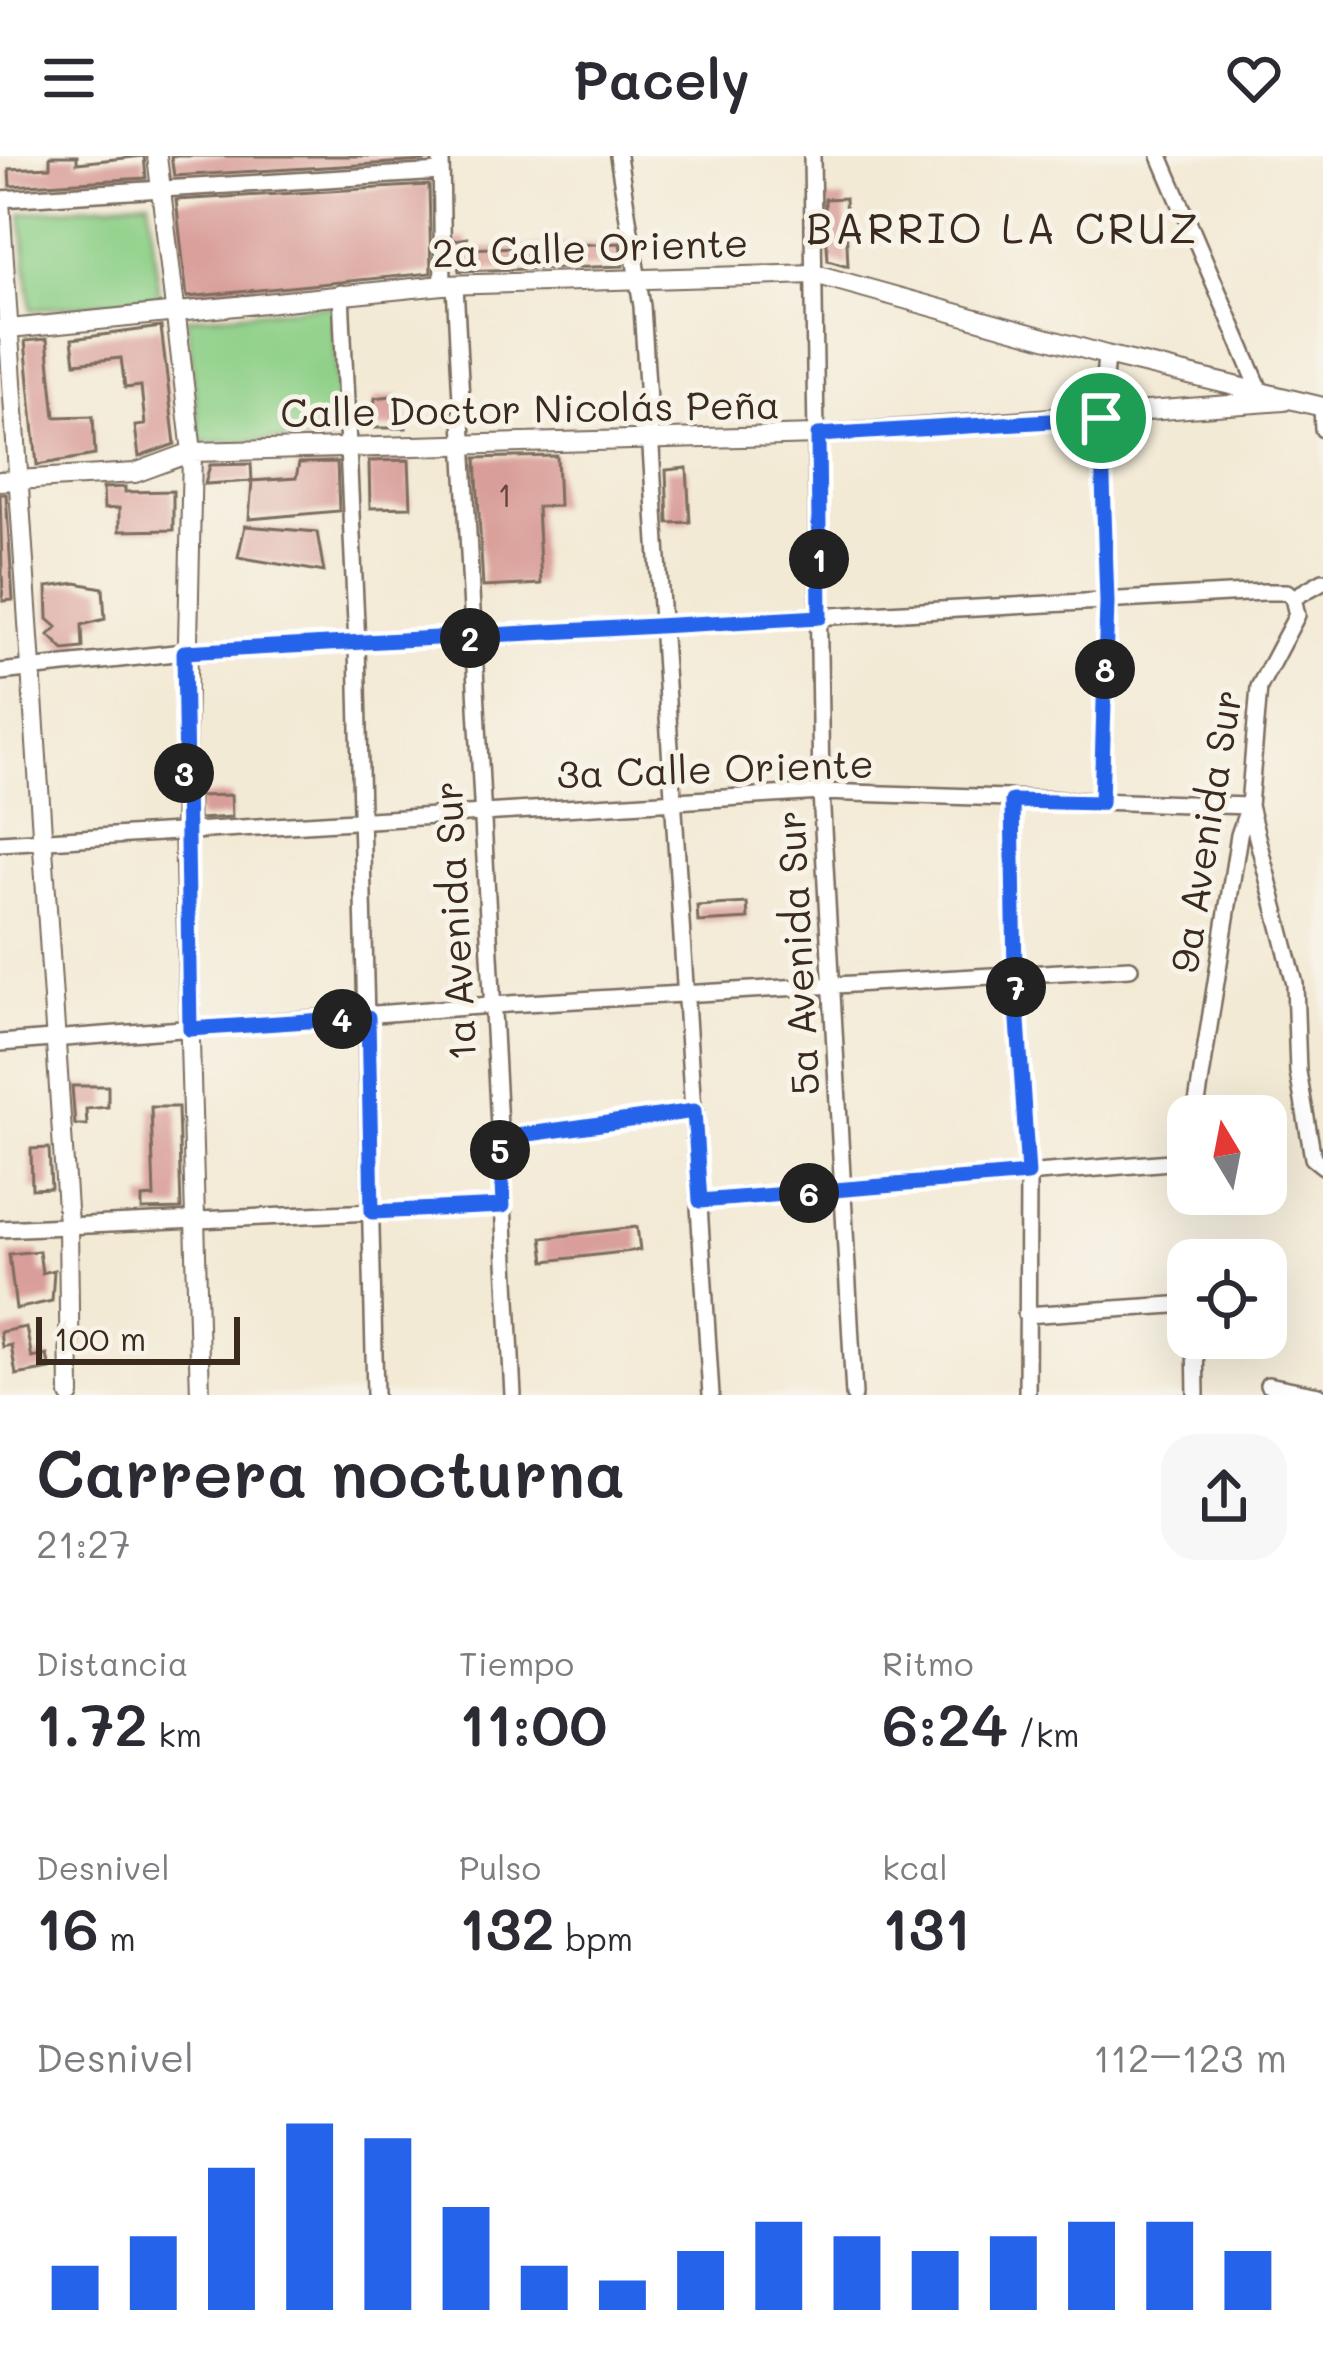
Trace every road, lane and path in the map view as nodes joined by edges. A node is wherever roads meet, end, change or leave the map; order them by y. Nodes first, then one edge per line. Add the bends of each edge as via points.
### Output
1 (157, 156) edge
2 (618, 156) edge
3 (812, 156) edge
4 (1160, 156) edge
5 (441, 164) edge
6 (161, 191) junction
7 (0, 200) edge
8 (815, 274) junction
9 (640, 278) junction
10 (449, 285) junction
11 (341, 293) junction
12 (176, 309) junction
13 (6, 329) edge
14 (1106, 355) junction
15 (1260, 390) junction
16 (1300, 400) junction
17 (1323, 407) edge
18 (1101, 418) junction
19 (1323, 429) edge
20 (818, 435) junction
21 (649, 437) junction
22 (465, 444) junction
23 (350, 446) junction
24 (192, 452) junction
25 (22, 478) junction
26 (0, 481) edge
27 (1323, 581) edge
28 (1293, 598) junction
29 (1107, 602) junction
30 (820, 617) junction
31 (663, 626) junction
32 (474, 638) junction
33 (357, 645) junction
34 (184, 652) junction
35 (35, 668) junction
36 (0, 672) edge
37 (821, 792) junction
38 (674, 800) junction
39 (1012, 801) junction
40 (1101, 803) junction
41 (1250, 806) junction
42 (482, 812) junction
43 (362, 817) junction
44 (184, 830) junction
45 (44, 840) junction
46 (0, 843) edge
47 (1130, 968) dead end
48 (1015, 974) junction
49 (834, 984) junction
50 (687, 992) junction
51 (493, 1005) junction
52 (368, 1017) junction
53 (190, 1029) junction
54 (55, 1036) junction
55 (0, 1043) edge
56 (1198, 1095) edge
57 (694, 1111) junction
58 (500, 1138) junction
59 (1167, 1157) edge
60 (1323, 1166) edge
61 (1028, 1174) junction
62 (844, 1190) junction
63 (700, 1201) junction
64 (503, 1206) junction
65 (372, 1212) junction
66 (195, 1221) junction
67 (68, 1224) junction
68 (0, 1229) edge
69 (1167, 1306) edge
70 (1026, 1316) junction
71 (1195, 1359) edge
72 (1268, 1385) dead end
73 (70, 1395) edge
74 (200, 1395) edge
75 (375, 1395) edge
76 (513, 1395) edge
77 (711, 1395) edge
78 (854, 1395) edge
79 (1027, 1395) edge
80 (1196, 1395) edge
81 (1319, 1395) edge

1 - 6 main road
2 - 9 street
3 - 8 street, 5a Avenida Sur
4 - 15 street
5 - 6 street
5 - 10 street, 1a Avenida Sur
6 - 7 street
6 - 12 main road
7 - 13 main road
8 - 9 main road, 2a Calle Oriente
8 - 14 main road, 2a Calle Oriente
8 - 20 street, 5a Avenida Sur
9 - 10 main road, 2a Calle Oriente
9 - 21 street
10 - 11 main road, 2a Calle Oriente
10 - 22 street, 1a Avenida Sur
11 - 12 main road, 2a Calle Oriente
11 - 23 street
12 - 13 main road, 2a Calle Oriente
12 - 24 main road
13 - 25 main road
14 - 15 main road, 2a Calle Oriente
14 - 18 street
15 - 16 main road, 2a Calle Oriente
16 - 17 main road, 2a Calle Oriente
16 - 18 main road, Calle Doctor Nicolás Peña
17 - 19 street
18 - 20 main road, Calle Doctor Nicolás Peña
18 - 29 street
20 - 21 main road, Calle Doctor Nicolás Peña
20 - 30 street, 5a Avenida Sur
21 - 22 main road, Calle Doctor Nicolás Peña
21 - 31 street
22 - 23 main road, Calle Doctor Nicolás Peña
22 - 32 street, 1a Avenida Sur
23 - 24 main road, Calle Doctor Nicolás Peña
23 - 33 street
24 - 25 main road, Calle Doctor Nicolás Peña via 135,473
24 - 34 main road
25 - 26 main road, Calle Doctor Nicolás Peña
25 - 35 main road
27 - 28 street
28 - 29 street via 1264,592
28 - 41 street, 9a Avenida Sur via 1297,615 1259,687
29 - 30 street
29 - 40 street
30 - 31 street
30 - 37 street, 5a Avenida Sur
31 - 32 street
31 - 38 street
32 - 33 street
32 - 42 street, 1a Avenida Sur
33 - 34 street
33 - 43 street
34 - 35 street
34 - 44 main road
35 - 36 street
35 - 45 main road
37 - 38 street, 3a Calle Oriente
37 - 39 street, 3a Calle Oriente
37 - 49 street, 5a Avenida Sur
38 - 42 street, 3a Calle Oriente
38 - 50 street
39 - 40 street, 3a Calle Oriente
39 - 48 street
40 - 41 street, 3a Calle Oriente
41 - 56 street, 9a Avenida Sur
41 - 60 street via 1295,983 1298,1072 1313,1158
42 - 43 street, 3a Calle Oriente
42 - 51 street, 1a Avenida Sur
43 - 44 street, 3a Calle Oriente
43 - 52 street
44 - 45 street, 3a Calle Oriente
44 - 53 main road
45 - 46 street, 3a Calle Oriente
45 - 54 main road
47 - 48 street
48 - 49 street
48 - 61 street
49 - 50 street
49 - 62 street, 5a Avenida Sur
50 - 51 street
50 - 57 street
51 - 52 street
51 - 58 street, 1a Avenida Sur
52 - 53 street
52 - 65 street
53 - 54 street
53 - 66 main road
54 - 55 street
54 - 67 main road
57 - 58 street
57 - 63 street
58 - 64 street, 1a Avenida Sur
59 - 61 street
61 - 62 street
61 - 70 street
62 - 63 street
62 - 78 street, 5a Avenida Sur
63 - 77 street
64 - 65 street
64 - 76 street, 1a Avenida Sur
65 - 66 street
65 - 75 street
66 - 67 street
66 - 74 main road
67 - 68 street
67 - 73 main road
69 - 70 street
70 - 79 street
71 - 80 street
72 - 81 street

